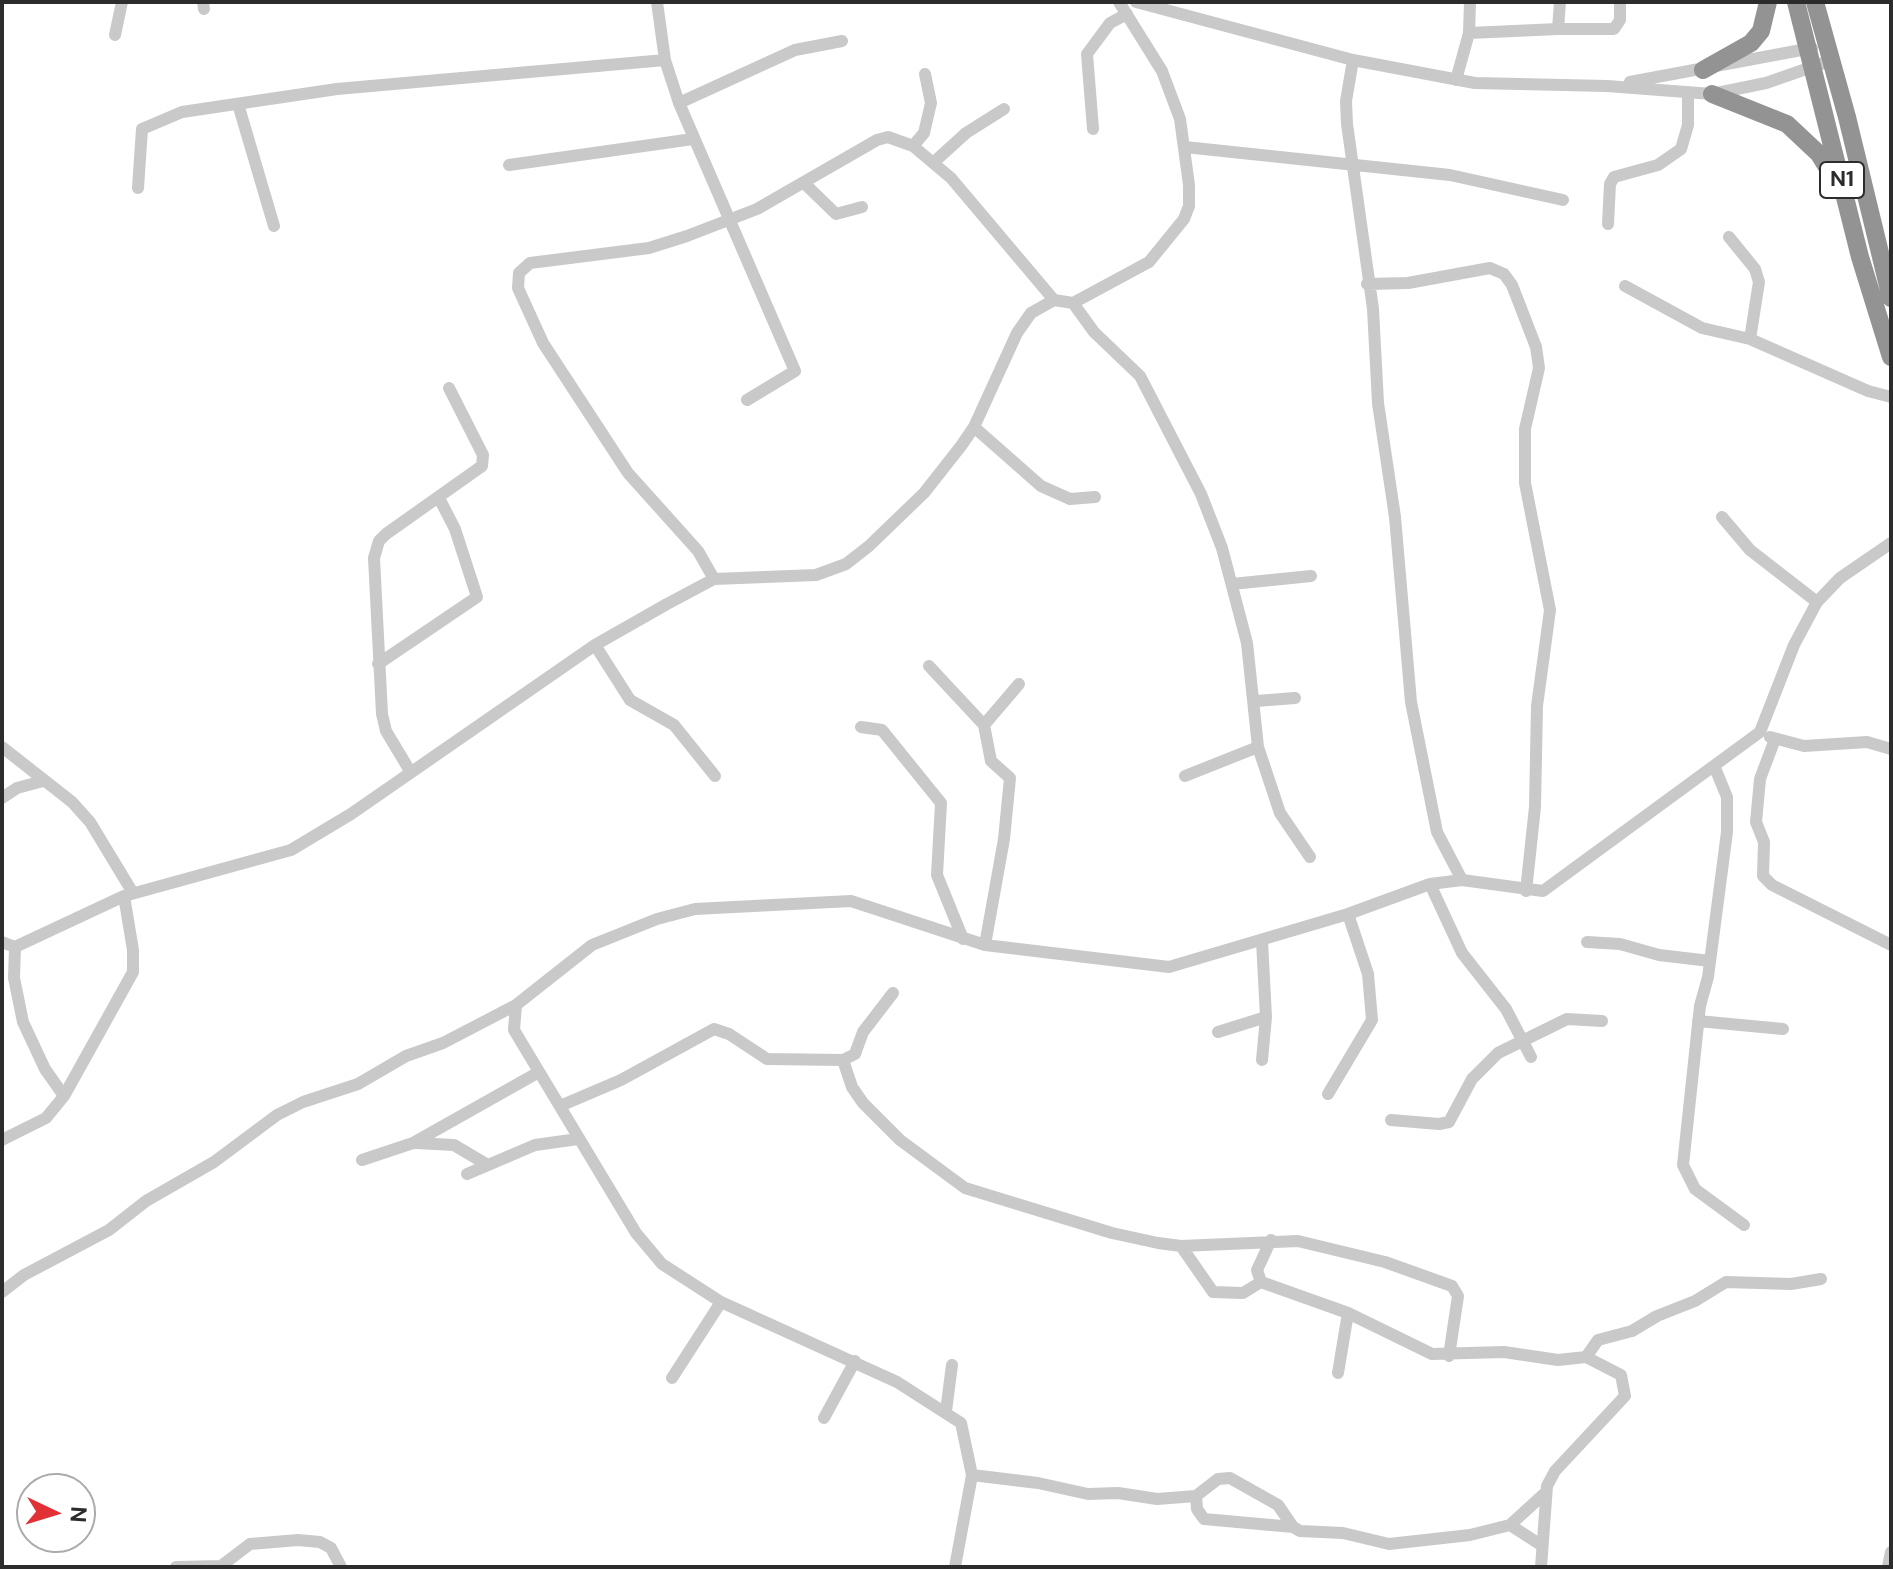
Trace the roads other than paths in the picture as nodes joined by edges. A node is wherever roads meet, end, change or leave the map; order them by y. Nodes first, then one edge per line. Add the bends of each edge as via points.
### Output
1 (122, 2) edge
2 (657, 2) edge
3 (1119, 2) edge
4 (1136, 2) edge
5 (1470, 2) edge
6 (1560, 2) edge
7 (1620, 2) edge
8 (1768, 2) edge
9 (1796, 2) edge
10 (1815, 2) edge
11 (1127, 14) junction
12 (1558, 29) junction
13 (1469, 33) junction
14 (115, 35) dead end
15 (842, 41) dead end
16 (1821, 55) junction
17 (665, 60) junction
18 (1353, 60) junction
19 (1703, 70) junction
20 (925, 74) dead end
21 (1456, 80) junction
22 (1607, 86) junction
23 (1688, 92) junction
24 (1712, 94) junction
25 (679, 103) junction
26 (238, 104) junction
27 (1004, 109) dead end
28 (1093, 129) dead end
29 (693, 139) junction
30 (913, 146) junction
31 (1185, 147) junction
32 (933, 163) junction
33 (1351, 163) junction
34 (509, 165) dead end
35 (805, 184) junction
36 (138, 188) dead end
37 (1563, 200) dead end
38 (1848, 200) junction
39 (862, 207) dead end
40 (728, 221) junction
41 (1608, 224) dead end
42 (274, 226) dead end
43 (1729, 237) dead end
44 (1367, 284) junction
45 (1625, 286) dead end
46 (1891, 298) edge
47 (1054, 300) junction
48 (1073, 303) junction
49 (1750, 339) junction
50 (1891, 357) edge
51 (449, 388) dead end
52 (1891, 397) edge
53 (747, 400) dead end
54 (974, 427) junction
55 (1095, 497) dead end
56 (439, 498) junction
57 (1722, 517) dead end
58 (1891, 543) edge
59 (1311, 576) dead end
60 (714, 579) junction
61 (1232, 584) junction
62 (1817, 602) junction
63 (595, 645) junction
64 (378, 664) junction
65 (929, 666) dead end
66 (1019, 684) dead end
67 (1295, 698) dead end
68 (1256, 701) junction
69 (984, 725) junction
70 (861, 727) dead end
71 (1760, 732) junction
72 (1775, 739) junction
73 (2, 747) edge
74 (1258, 747) junction
75 (1891, 749) edge
76 (1715, 768) junction
77 (410, 771) junction
78 (715, 776) dead end
79 (1185, 776) dead end
80 (43, 781) junction
81 (2, 798) edge
82 (1310, 857) dead end
83 (1462, 880) junction
84 (1430, 884) junction
85 (1526, 891) junction
86 (128, 895) junction
87 (1348, 914) junction
88 (963, 939) junction
89 (1262, 941) junction
90 (2, 942) edge
91 (1587, 942) dead end
92 (985, 945) junction
93 (1891, 945) edge
94 (15, 947) junction
95 (1710, 961) junction
96 (893, 993) dead end
97 (516, 1005) junction
98 (1266, 1017) junction
99 (1602, 1021) dead end
100 (1698, 1021) junction
101 (1783, 1029) dead end
102 (1218, 1032) dead end
103 (1523, 1039) junction
104 (1531, 1057) dead end
105 (843, 1060) junction
106 (1262, 1060) dead end
107 (539, 1072) junction
108 (1328, 1094) dead end
109 (64, 1096) junction
110 (560, 1106) junction
111 (1391, 1120) dead end
112 (578, 1139) junction
113 (2, 1140) edge
114 (413, 1143) junction
115 (362, 1160) dead end
116 (486, 1164) junction
117 (467, 1174) dead end
118 (1744, 1225) dead end
119 (1271, 1240) junction
120 (1181, 1246) junction
121 (1821, 1279) dead end
122 (1261, 1282) junction
123 (2, 1292) edge
124 (721, 1302) junction
125 (1348, 1313) junction
126 (1449, 1356) junction
127 (1586, 1357) junction
128 (855, 1361) junction
129 (952, 1365) dead end
130 (1338, 1373) dead end
131 (672, 1378) dead end
132 (946, 1411) junction
133 (824, 1418) dead end
134 (972, 1475) junction
135 (1544, 1494) junction
136 (1196, 1496) junction
137 (1510, 1525) junction
138 (1293, 1527) junction
139 (1541, 1545) junction
140 (1891, 1552) edge
141 (176, 1567) edge
142 (341, 1567) edge
143 (955, 1567) edge
144 (1541, 1567) edge
145 (1888, 1567) edge

1 - 14 street
2 - 17 street
3 - 11 street
4 - 18 street
5 - 13 street
6 - 12 street
7 - 12 street via 1614,29
8 - 19 highway via 1761,31 1751,43
9 - 16 highway, N1
10 - 16 highway, N1
11 - 28 street via 1110,23 1087,54
11 - 31 street via 1172,94
12 - 13 street
13 - 21 street
15 - 25 street via 795,50
16 - 19 street
16 - 24 street via 1766,83
16 - 38 highway, N1
16 - 46 highway, N1
17 - 25 street
17 - 26 street via 337,89
18 - 21 street
18 - 33 street via 1346,101
19 - 22 street
20 - 30 street via 931,103 924,133
21 - 22 street
22 - 23 street
23 - 24 street
23 - 41 street via 1688,125 1681,149 1658,165 1614,177
24 - 38 highway via 1767,113 1803,136
25 - 29 street
26 - 36 street via 182,112 142,129
26 - 42 street
27 - 32 street
29 - 34 street
29 - 40 street
30 - 32 street
30 - 35 street via 899,138 877,140
31 - 33 street
31 - 48 street via 1189,206 1174,234 1149,262
32 - 47 street via 974,201
33 - 37 street via 1450,175
33 - 44 street
35 - 39 street via 836,214
35 - 40 street
38 - 50 highway, N1
40 - 53 street via 795,371
40 - 60 street via 649,248 530,263 519,273 518,288 543,343 617,458 698,551
43 - 49 street via 1759,282
44 - 83 street via 1411,702 1437,832
44 - 85 street via 1408,283 1490,268 1512,285 1536,347 1539,368 1525,429 1524,475 1550,610 1537,706
45 - 49 street via 1702,328
47 - 48 street
47 - 54 street via 1038,306 1017,333
48 - 61 street via 1147,387 1201,494
49 - 52 street
51 - 56 street via 483,463 476,474
54 - 55 street via 1041,486 1070,499
54 - 60 street via 924,493 846,564 806,577
56 - 64 street via 386,534 375,550
56 - 64 street via 477,597
57 - 62 street via 1750,550
58 - 62 street via 1840,578
59 - 61 street
60 - 63 street
61 - 68 street
62 - 71 street
63 - 77 street
63 - 78 street via 630,700 674,725
64 - 77 street via 386,731
65 - 69 street
66 - 69 street
67 - 68 street
68 - 74 street
69 - 92 street via 988,754 1011,783
70 - 88 street via 882,730 941,803 937,875
71 - 72 street
71 - 76 street
72 - 75 street via 1804,746 1867,742
72 - 93 street via 1760,779 1756,822 1764,842 1763,876
73 - 80 street
74 - 79 street
74 - 82 street via 1280,813
76 - 85 street via 1543,891
76 - 95 street via 1727,797 1727,817
77 - 86 street via 291,850
80 - 81 street
80 - 86 street via 90,822
83 - 84 street
83 - 85 street
84 - 87 street
84 - 103 street via 1462,953
86 - 94 street
86 - 109 street via 133,972
87 - 89 street
87 - 108 street via 1368,974 1372,1020
88 - 92 street
88 - 97 street via 851,901 695,909 592,945
89 - 92 street via 1158,967
89 - 98 street
90 - 94 street
91 - 95 street
94 - 109 street via 14,978 23,1022
95 - 100 street
96 - 105 street via 863,1032 855,1054
97 - 107 street via 514,1030
97 - 123 street via 358,1084 277,1115 109,1230
98 - 102 street
98 - 106 street
99 - 103 street via 1567,1019
100 - 101 street
100 - 118 street via 1684,1170 1695,1189
103 - 104 street
103 - 111 street via 1486,1062 1464,1090 1449,1122
105 - 110 street via 767,1059 714,1029 621,1080
105 - 120 street via 863,1103 910,1149 965,1188 1112,1233
107 - 110 street
107 - 114 street
109 - 113 street via 46,1118
110 - 112 street
112 - 116 street via 545,1142
112 - 124 street via 654,1257
114 - 115 street
114 - 116 street via 454,1145
116 - 117 street
119 - 120 street
119 - 122 street via 1257,1270
119 - 126 street via 1327,1246 1455,1287
120 - 122 street via 1213,1292 1243,1293
121 - 127 street via 1791,1284 1726,1282 1632,1331 1598,1340
122 - 125 street
124 - 128 street
124 - 131 street
125 - 126 street via 1432,1354
125 - 130 street
126 - 127 street via 1504,1352 1558,1360
127 - 135 street via 1621,1375 1625,1396 1555,1471
128 - 132 street
128 - 133 street
129 - 132 street
132 - 134 street via 963,1428
134 - 136 street via 1088,1494
134 - 143 street
135 - 137 street
135 - 139 street
136 - 138 street via 1204,1519
136 - 138 street via 1218,1479 1240,1481 1278,1505
137 - 138 street via 1389,1544
137 - 139 street
139 - 144 street
140 - 145 street
141 - 142 street via 221,1566 250,1544 298,1540 331,1548

